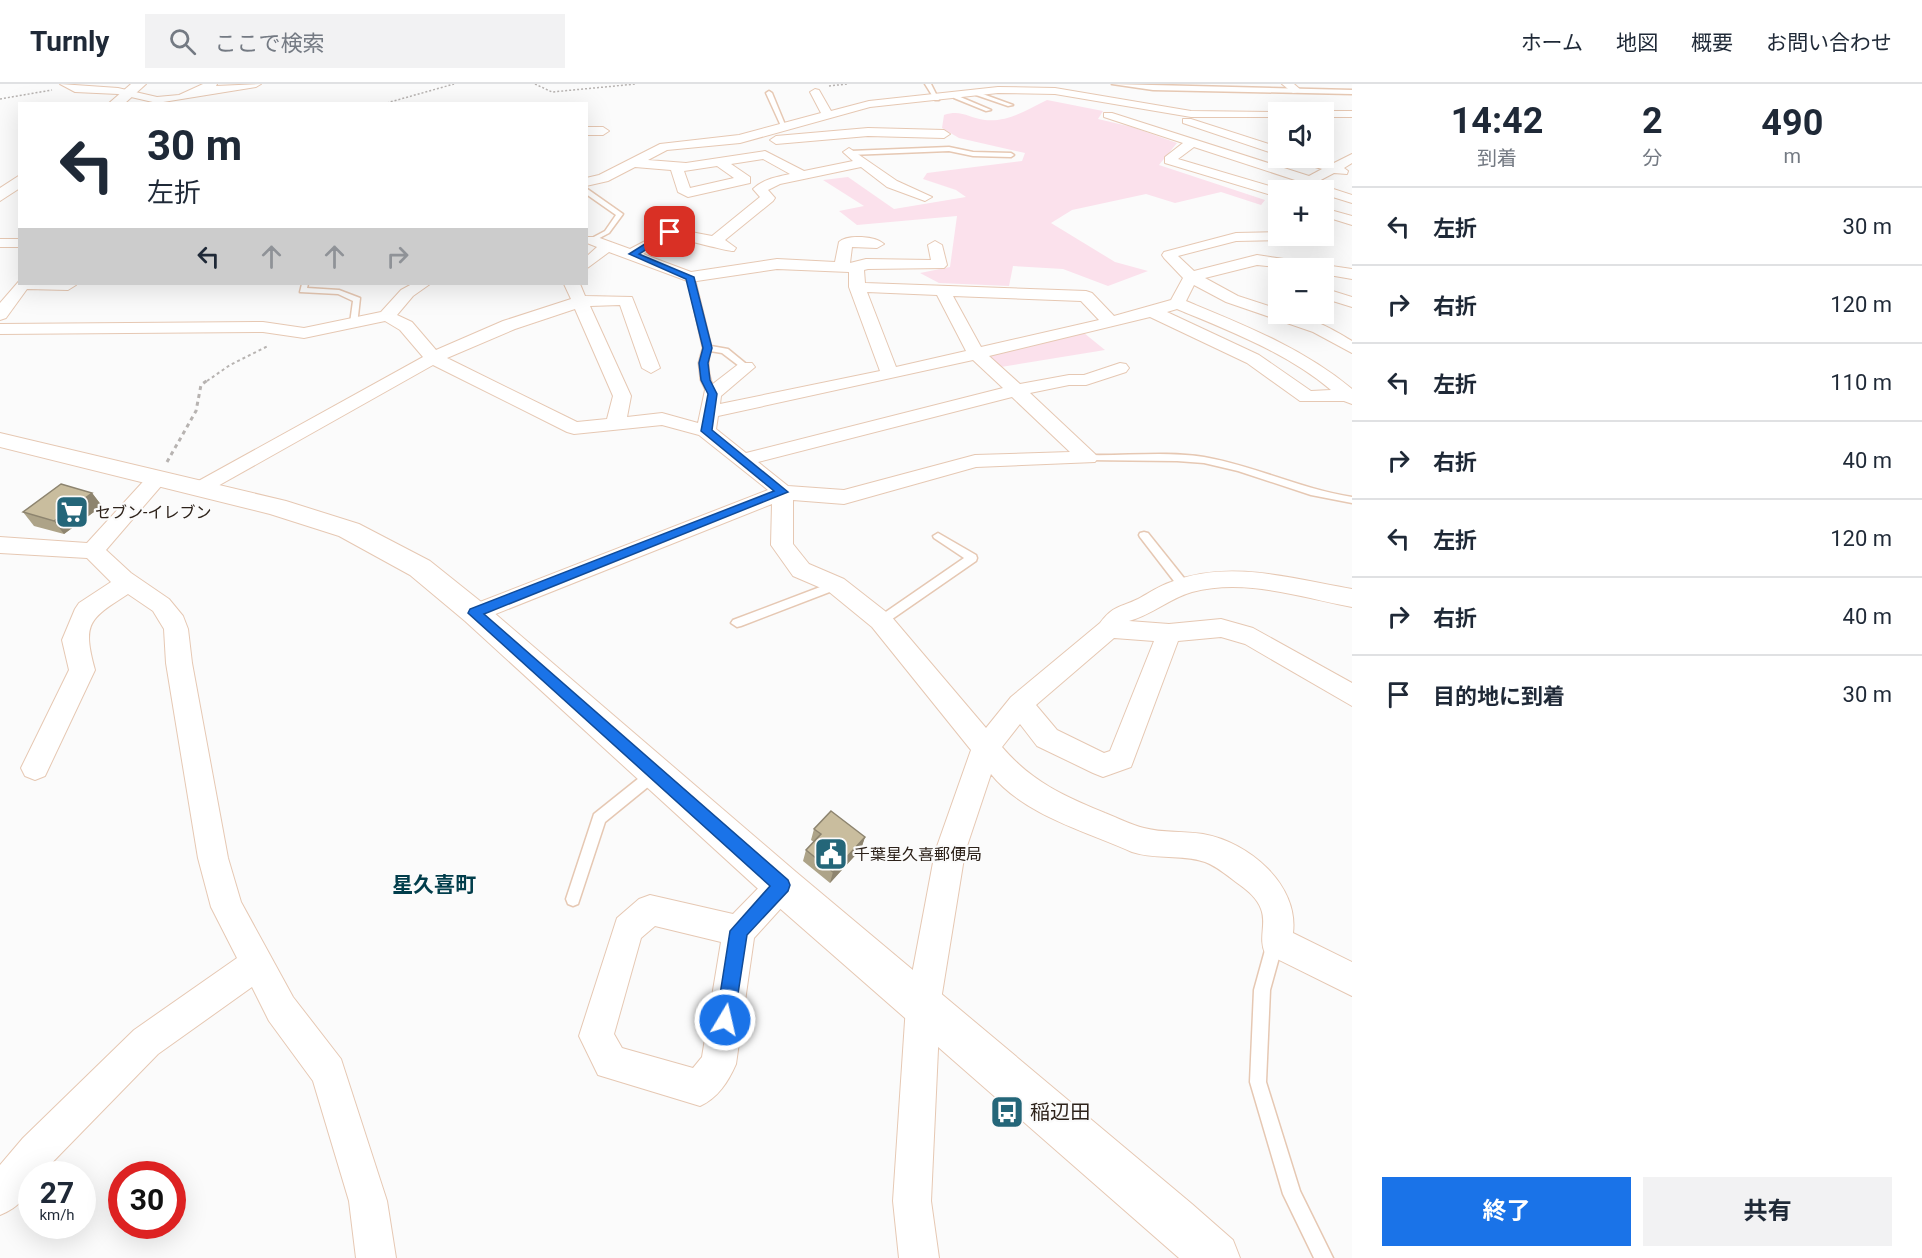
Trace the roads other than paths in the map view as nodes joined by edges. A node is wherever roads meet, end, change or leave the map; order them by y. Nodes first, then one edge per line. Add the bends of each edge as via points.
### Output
1 (140, 84) edge
2 (212, 84) edge
3 (256, 84) edge
4 (928, 84) edge
5 (1038, 84) edge
6 (1115, 84) edge
7 (1171, 84) edge
8 (1230, 84) edge
9 (66, 85) edge
10 (1292, 87) edge
11 (1177, 88) junction
12 (1237, 88) junction
13 (1024, 89) junction
14 (197, 92) junction
15 (815, 92) dead end
16 (1352, 92) edge
17 (128, 93) junction
18 (769, 93) dead end
19 (978, 94) junction
20 (956, 97) junction
21 (937, 99) junction
22 (184, 101) edge
23 (117, 102) edge
24 (1010, 105) dead end
25 (988, 110) dead end
26 (1169, 111) junction
27 (827, 114) junction
28 (1268, 114) edge
29 (1334, 114) edge
30 (1352, 114) edge
31 (1108, 115) dead end
32 (784, 126) junction
33 (603, 130) dead end
34 (588, 131) edge
35 (944, 134) dead end
36 (831, 136) junction
37 (740, 139) junction
38 (1190, 144) junction
39 (1268, 148) edge
40 (850, 153) junction
41 (1011, 155) dead end
42 (1352, 158) edge
43 (634, 163) junction
44 (721, 163) junction
45 (862, 163) junction
46 (676, 167) junction
47 (1334, 167) edge
48 (1333, 168) joint
49 (1352, 174) edge
50 (803, 176) junction
51 (1287, 180) edge
52 (1310, 180) edge
53 (18, 182) edge
54 (588, 182) edge
55 (588, 192) edge
56 (1334, 194) edge
57 (0, 196) edge
58 (926, 197) dead end
59 (1268, 197) edge
60 (1352, 199) edge
61 (1334, 215) edge
62 (1352, 221) edge
63 (1352, 230) edge
64 (1334, 231) edge
65 (1268, 236) edge
66 (715, 241) junction
67 (0, 243) edge
68 (18, 243) edge
69 (600, 243) junction
70 (877, 244) dead end
71 (935, 245) dead end
72 (633, 254) junction
73 (1268, 261) edge
74 (588, 262) edge
75 (1239, 266) junction
76 (849, 268) junction
77 (738, 269) junction
78 (1334, 271) edge
79 (1352, 273) edge
80 (1268, 276) edge
81 (690, 277) junction
82 (1191, 277) junction
83 (21, 285) edge
84 (34, 285) edge
85 (305, 285) edge
86 (420, 285) edge
87 (573, 285) edge
88 (857, 287) junction
89 (68, 288) edge
90 (942, 290) junction
91 (1334, 296) edge
92 (582, 301) junction
93 (1352, 302) edge
94 (1177, 303) junction
95 (1152, 312) junction
96 (0, 315) edge
97 (387, 316) junction
98 (1109, 321) junction
99 (354, 323) junction
100 (0, 329) edge
101 (707, 348) junction
102 (1352, 348) edge
103 (976, 353) junction
104 (433, 358) junction
105 (746, 367) joint
106 (651, 368) dead end
107 (1120, 368) dead end
108 (890, 374) junction
109 (1015, 391) junction
110 (1350, 396) edge
111 (710, 412) junction
112 (616, 423) junction
113 (0, 440) edge
114 (1088, 458) junction
115 (742, 460) junction
116 (158, 478) junction
117 (200, 489) junction
118 (783, 492) junction
119 (1352, 500) edge
120 (1144, 535) dead end
121 (938, 536) dead end
122 (0, 545) edge
123 (93, 551) junction
124 (128, 582) junction
125 (836, 585) junction
126 (1184, 586) junction
127 (1352, 598) edge
128 (475, 613) junction
129 (881, 621) junction
130 (737, 623) dead end
131 (1109, 629) junction
132 (1169, 633) junction
133 (1352, 696) edge
134 (1020, 704) junction
135 (985, 749) junction
136 (35, 768) dead end
137 (655, 773) junction
138 (782, 885) junction
139 (573, 899) dead end
140 (739, 931) junction
141 (1276, 942) junction
142 (256, 964) junction
143 (1352, 979) edge
144 (923, 1006) junction
145 (0, 1196) edge
146 (376, 1258) edge
147 (919, 1258) edge
148 (1215, 1258) edge
149 (1324, 1258) edge

1 - 17 street
2 - 14 street
3 - 14 street
4 - 21 lane
5 - 13 street
6 - 11 lane
7 - 11 lane
8 - 12 lane
9 - 17 street
10 - 12 lane
10 - 16 lane
11 - 12 lane
13 - 19 street
13 - 26 street
14 - 22 street
15 - 27 street
17 - 22 street
17 - 23 street
18 - 32 lane
19 - 20 street
19 - 24 lane
20 - 21 street
20 - 25 lane
21 - 27 street via 869,104
26 - 28 street
26 - 39 street
27 - 32 street
29 - 30 street
31 - 38 street
32 - 37 street
33 - 34 street
35 - 36 street via 868,132
36 - 37 street
36 - 40 street
37 - 43 street via 664,147
38 - 51 street
38 - 59 street via 1169,159
40 - 41 lane via 949,149
40 - 45 street
42 - 47 street
43 - 46 street
43 - 54 street
44 - 46 street
44 - 46 street via 745,180 688,193
44 - 50 street via 765,154
45 - 50 street
45 - 58 street via 892,184
48 - 49 street
48 - 52 street
50 - 66 street via 776,181 760,189 768,198
53 - 57 street
55 - 69 lane via 620,214
56 - 60 street
61 - 62 street
63 - 64 street
65 - 82 street via 1236,237 1169,255
66 - 72 street via 670,232
66 - 77 street via 730,249 715,260
67 - 68 street
69 - 72 street
69 - 74 street
70 - 76 street via 846,242
71 - 76 street via 939,265 866,264
72 - 81 street
73 - 75 street via 1257,260
75 - 80 street
75 - 82 street
76 - 77 street via 777,264
76 - 88 street
77 - 81 street
78 - 79 street
81 - 101 lane
82 - 94 street
82 - 102 street via 1232,299 1319,328
83 - 96 street
84 - 89 street
85 - 99 lane via 303,290 339,292 357,300
86 - 97 street via 407,293
87 - 92 street
88 - 90 street
88 - 108 street
90 - 98 street via 1086,296
90 - 103 street
91 - 93 street
92 - 104 street via 509,325
92 - 106 street via 626,300
92 - 112 street via 622,396
94 - 95 street
94 - 110 street via 1273,344 1311,366
95 - 98 street
95 - 110 street via 1232,348 1283,376 1307,397
97 - 99 street
97 - 104 street via 406,326
98 - 103 street
99 - 100 street via 304,333 263,327
101 - 105 lane via 725,351
101 - 111 lane via 703,363
103 - 108 street
103 - 109 street
104 - 112 street via 574,428
104 - 117 street
105 - 111 street
107 - 109 street via 1086,380
108 - 111 street
109 - 114 street
109 - 115 street
111 - 112 street
111 - 115 street
113 - 116 street
114 - 118 street via 975,461 844,497
114 - 119 lane via 1202,460 1232,466 1326,498
115 - 118 street
116 - 117 street
116 - 123 street
117 - 128 street via 277,507 349,530 420,568
118 - 125 street via 782,545 801,570
118 - 128 street
120 - 126 lane
121 - 129 lane via 972,558
122 - 123 street
123 - 124 street
124 - 136 street via 87,609 74,640 82,670
124 - 142 street via 161,605 176,629 213,858 227,907
125 - 129 street
125 - 130 lane
126 - 127 street via 1209,580 1271,580
126 - 131 street via 1139,611 1120,615
128 - 137 street
129 - 135 street
131 - 132 street
131 - 134 street
132 - 133 street via 1221,628 1254,637
132 - 134 street via 1121,759 1103,765 1047,738
134 - 135 street
135 - 141 street via 1010,777 1047,802 1143,842 1205,848 1228,858 1263,884 1275,902 1279,918
135 - 144 street via 951,852
137 - 138 street
137 - 139 lane via 599,818
138 - 140 street
138 - 144 street
140 - 140 street via 718,1064 700,1088 611,1062 596,1036 628,929 650,910
141 - 143 street
141 - 149 lane via 1263,990 1258,1082 1292,1194
142 - 145 street via 146,1042 36,1151
142 - 146 street via 281,1009 328,1072 368,1202
144 - 147 street via 912,1201
144 - 148 street

